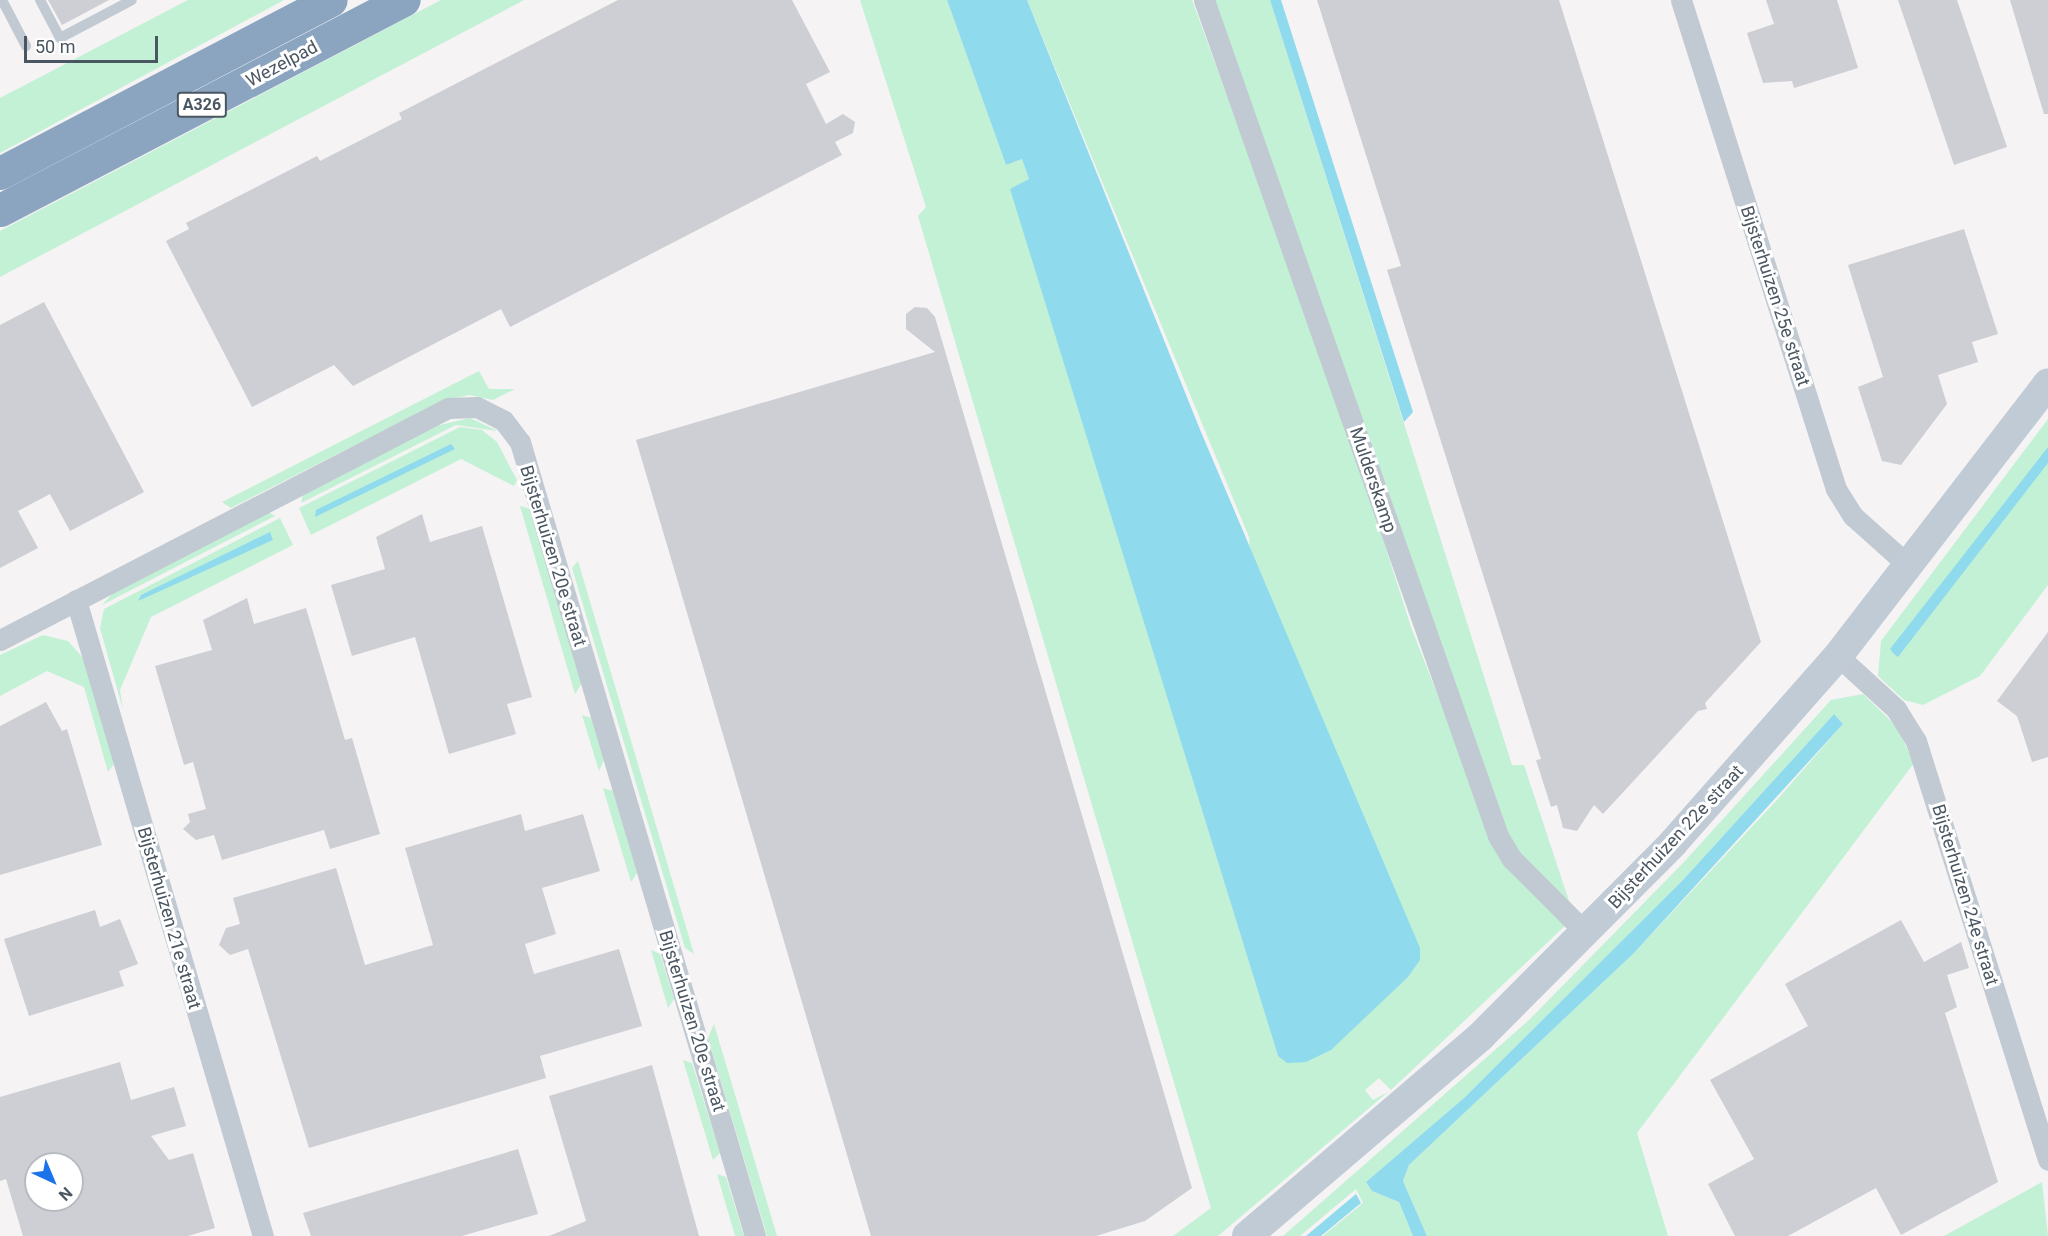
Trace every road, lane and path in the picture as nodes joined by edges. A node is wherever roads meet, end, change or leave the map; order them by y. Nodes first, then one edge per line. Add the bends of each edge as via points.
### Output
1 (2, 0) edge
2 (40, 0) edge
3 (132, 0) edge
4 (331, 0) edge
5 (404, 0) edge
6 (1204, 0) edge
7 (1681, 0) edge
8 (26, 46) dead end
9 (0, 173) edge
10 (0, 210) edge
11 (2048, 383) edge
12 (1910, 567) junction
13 (76, 600) junction
14 (0, 640) edge
15 (1838, 656) junction
16 (1586, 933) junction
17 (2048, 1160) edge
18 (263, 1236) edge
19 (755, 1236) edge
20 (1247, 1236) edge

1 - 8 lane
2 - 3 lane via 60,38
4 - 9 highway, Wezelpad / A326
5 - 10 highway, Wezelpad / A326
6 - 16 street, Mulderskamp via 1498,836 1516,863
7 - 12 street, Bijsterhuizen 25e straat via 1836,489 1853,516
11 - 12 main road, Bijsterhuizen 22e straat
12 - 15 main road, Bijsterhuizen 22e straat
13 - 14 street, Bijsterhuizen 20e straat
13 - 18 street, Bijsterhuizen 21e straat
13 - 19 street, Bijsterhuizen 20e straat via 448,408 477,407 508,424 520,442
15 - 16 main road, Bijsterhuizen 22e straat
15 - 17 street, Bijsterhuizen 24e straat via 1896,709 1916,741
16 - 20 main road, Bijsterhuizen 22e straat via 1481,1036

